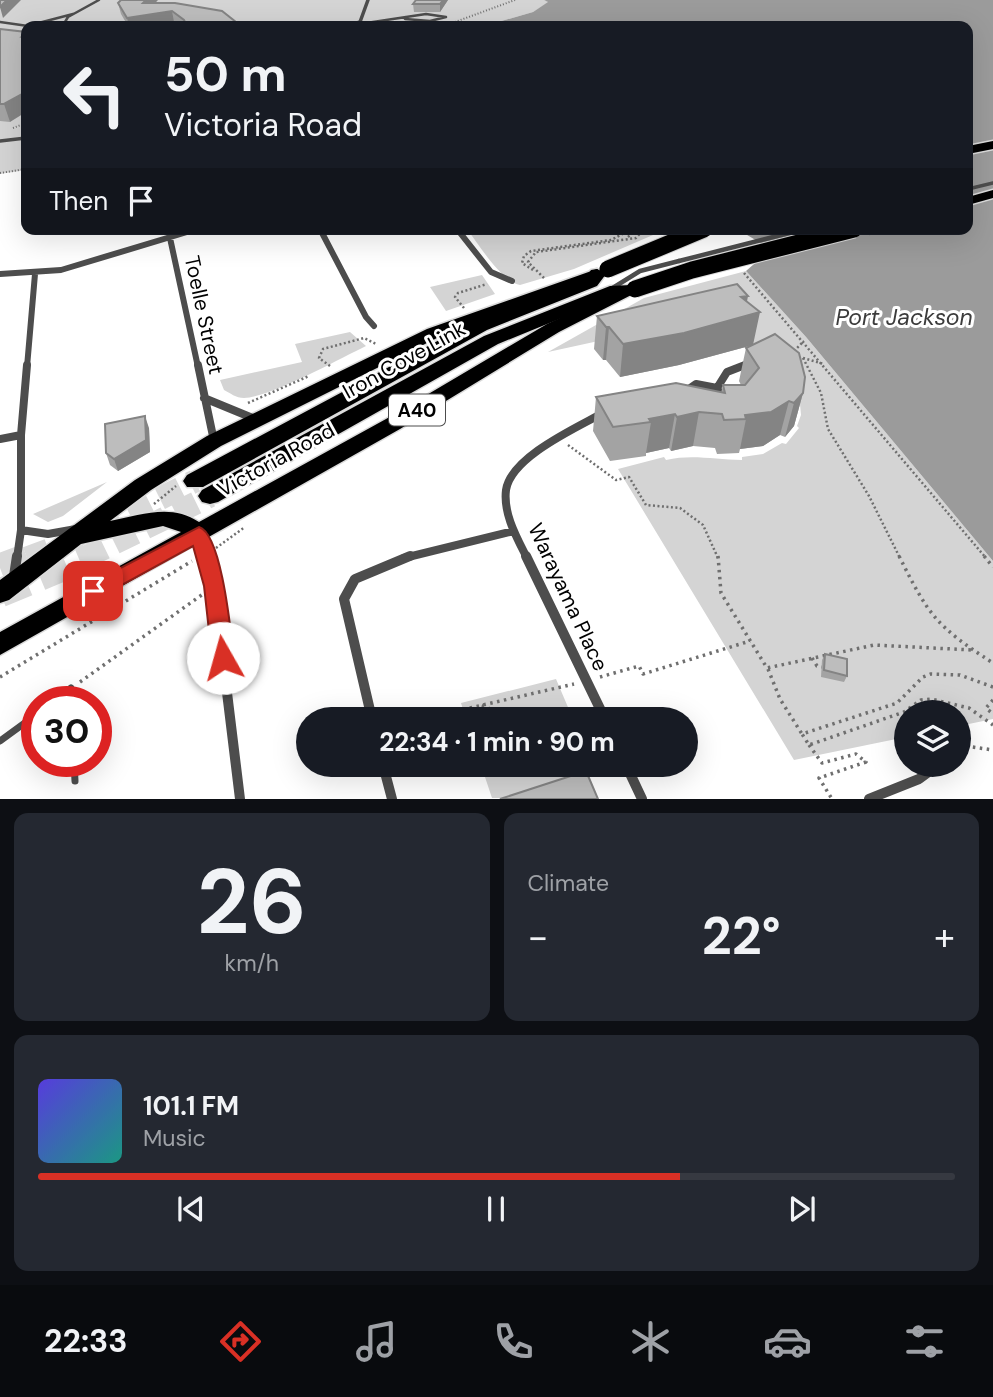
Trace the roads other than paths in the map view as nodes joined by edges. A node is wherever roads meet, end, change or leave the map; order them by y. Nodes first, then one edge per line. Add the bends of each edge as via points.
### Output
1 (99, 0) edge
2 (368, 0) edge
3 (73, 14) junction
4 (405, 19) junction
5 (47, 21) edge
6 (67, 21) edge
7 (360, 21) edge
8 (389, 21) edge
9 (0, 22) edge
10 (21, 25) edge
11 (21, 139) edge
12 (0, 141) edge
13 (993, 145) edge
14 (973, 149) edge
15 (993, 183) edge
16 (973, 188) edge
17 (993, 194) edge
18 (973, 200) edge
19 (176, 235) edge
20 (323, 235) edge
21 (462, 235) edge
22 (690, 235) edge
23 (781, 235) edge
24 (830, 235) edge
25 (170, 238) junction
26 (602, 272) junction
27 (0, 274) edge
28 (35, 274) junction
29 (512, 281) dead end
30 (630, 286) junction
31 (374, 326) dead end
32 (764, 359) edge
33 (717, 388) junction
34 (675, 395) edge
35 (686, 395) junction
36 (204, 398) junction
37 (612, 409) edge
38 (257, 419) junction
39 (21, 435) junction
40 (0, 439) edge
41 (214, 441) junction
42 (188, 481) tunnel mouth
43 (210, 496) tunnel mouth
44 (21, 530) junction
45 (514, 531) junction
46 (81, 532) junction
47 (199, 534) junction
48 (7, 588) edge
49 (0, 644) edge
50 (369, 707) edge
51 (598, 707) edge
52 (21, 726) edge
53 (0, 741) edge
54 (75, 777) edge
55 (386, 777) edge
56 (632, 777) edge
57 (922, 777) edge
58 (75, 781) dead end
59 (240, 799) edge
60 (392, 799) edge
61 (642, 799) edge
62 (869, 799) edge

1 - 3 lane
2 - 7 street
3 - 5 lane
3 - 6 lane
4 - 4 lane via 426,14 446,17 430,21
4 - 8 lane
9 - 10 lane
11 - 12 lane
13 - 14 highway
15 - 16 lane
17 - 18 highway
19 - 25 street
20 - 31 street
21 - 29 street via 491,272
22 - 26 highway, Victoria Road, bridge
23 - 30 lane, bridge via 640,271
24 - 30 highway, Victoria Road / A40, bridge
25 - 28 street via 97,262
25 - 36 street, Toelle Street
26 - 38 highway, Victoria Road via 433,333
26 - 42 highway, Iron Cove Link via 591,282 480,326
27 - 28 street
28 - 39 street
30 - 43 highway, Iron Cove Link via 492,340
30 - 47 highway, Victoria Road / A40
32 - 33 street via 727,372
33 - 35 street via 696,384
33 - 35 street via 723,400 710,407 697,405
34 - 35 street
36 - 38 street, Toelle Street
36 - 41 street, Toelle Street
37 - 45 street, Warayama Place via 513,472 507,502
38 - 41 highway, Victoria Road
39 - 40 street
39 - 44 street
41 - 46 highway, Victoria Road via 143,485
44 - 46 street
44 - 48 street
45 - 50 street via 374,567 352,580 344,603
45 - 51 street, Warayama Place
46 - 47 highway via 163,518 181,521
46 - 48 highway, Victoria Road
47 - 49 highway, Victoria Road / A40
47 - 59 street via 214,586
52 - 53 lane
54 - 58 lane
55 - 60 street
56 - 61 street
57 - 62 street

